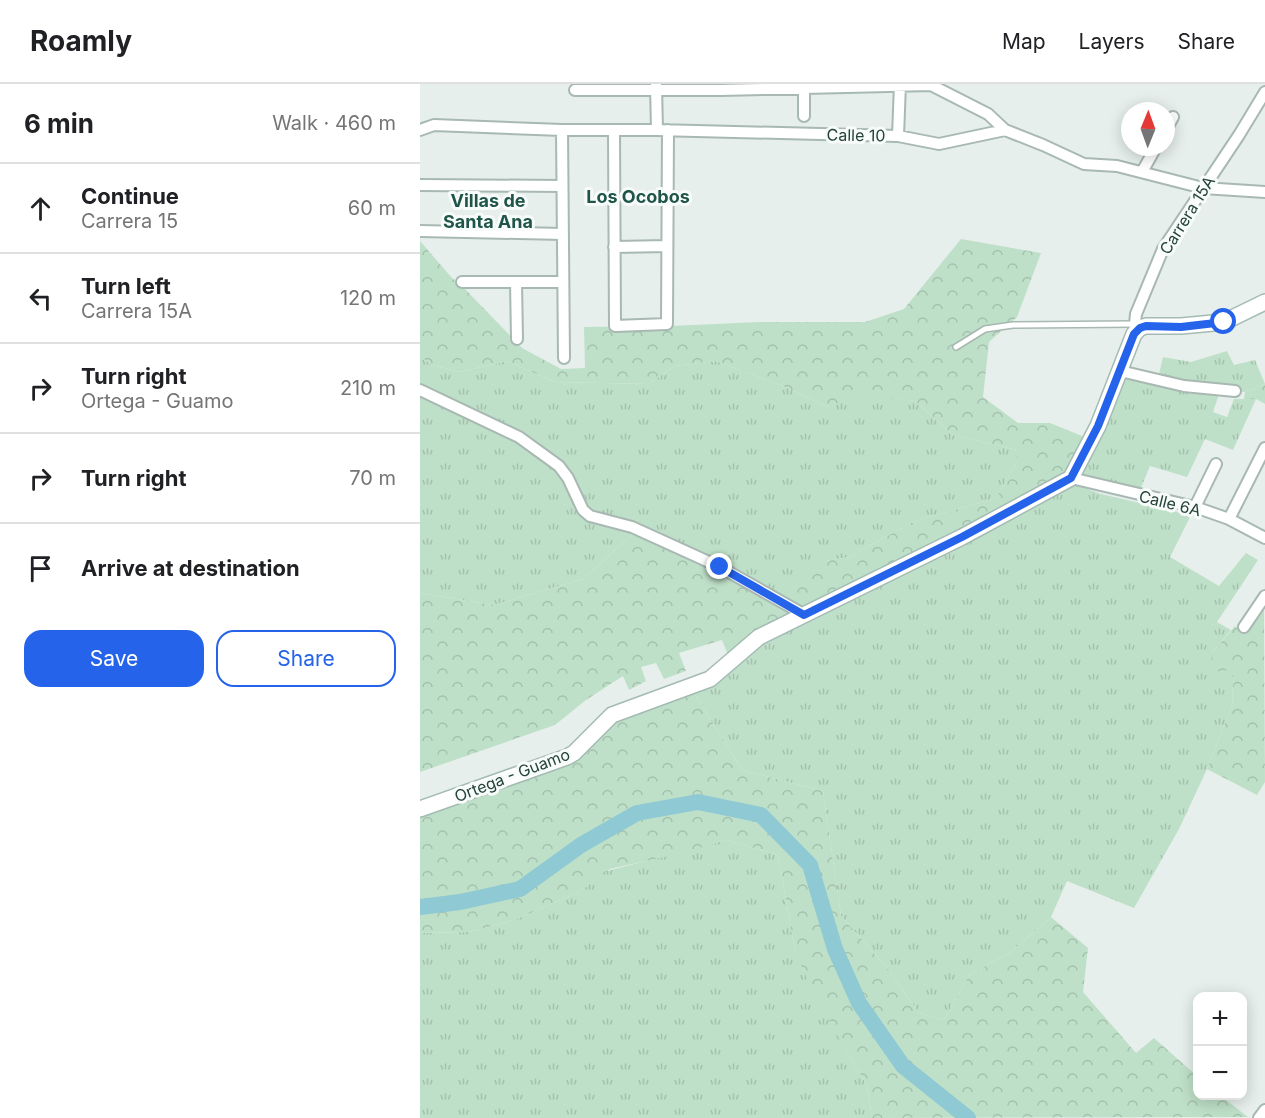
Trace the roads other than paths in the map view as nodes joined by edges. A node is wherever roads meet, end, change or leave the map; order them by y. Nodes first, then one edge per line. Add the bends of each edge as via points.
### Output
1 (900, 84) edge
2 (931, 85) edge
3 (804, 86) edge
4 (656, 87) edge
5 (575, 90) dead end
6 (1265, 92) edge
7 (804, 116) dead end
8 (420, 130) edge
9 (562, 130) junction
10 (614, 130) junction
11 (662, 130) junction
12 (1005, 130) junction
13 (898, 136) junction
14 (1151, 156) edge
15 (1142, 172) junction
16 (420, 185) edge
17 (562, 186) junction
18 (1203, 188) junction
19 (1265, 192) edge
20 (420, 231) edge
21 (562, 234) junction
22 (667, 246) junction
23 (614, 247) junction
24 (462, 282) dead end
25 (516, 282) junction
26 (563, 282) junction
27 (1265, 302) edge
28 (1134, 329) junction
29 (517, 339) dead end
30 (956, 347) dead end
31 (564, 358) dead end
32 (1120, 371) junction
33 (420, 390) edge
34 (1235, 391) dead end
35 (1265, 448) edge
36 (1216, 464) dead end
37 (1071, 478) junction
38 (1195, 507) junction
39 (1229, 519) junction
40 (1265, 538) edge
41 (1265, 596) edge
42 (804, 615) junction
43 (1244, 627) dead end
44 (420, 809) edge
45 (1265, 1110) edge
46 (1259, 1118) edge

1 - 2 street
1 - 3 street
1 - 13 street
2 - 12 street via 988,114
3 - 4 street
3 - 7 street
4 - 5 street
4 - 11 street
6 - 18 street, Carrera 15A
8 - 9 street, Calle 10 via 434,125
9 - 10 street, Calle 10
9 - 17 street
10 - 11 street, Calle 10
10 - 23 street
11 - 13 street, Calle 10
11 - 22 street
12 - 13 street, Calle 10 via 939,144
12 - 15 street via 1076,162
14 - 15 street
15 - 18 street
16 - 17 street
17 - 21 street
18 - 19 street
18 - 28 street, Carrera 15A via 1163,249 1136,314
20 - 21 street
21 - 26 street
22 - 23 street
22 - 23 street via 666,324 615,326
24 - 25 street
25 - 26 street
25 - 29 street
26 - 31 street
27 - 28 street via 1224,322
28 - 30 lane via 1013,325 985,329
28 - 32 street, Carrera 15A
32 - 34 street via 1184,386
32 - 37 street, Carrera 15A
33 - 42 street via 519,437 559,466 590,516 632,528 720,567
35 - 39 street
36 - 38 street
37 - 38 street, Calle 6A
37 - 42 street, Ortega - Guamo
38 - 39 street, Calle 6A
39 - 40 street, Calle 6A
41 - 43 street
42 - 44 street, Ortega - Guamo via 753,640 704,681 612,715 567,757
45 - 46 street

